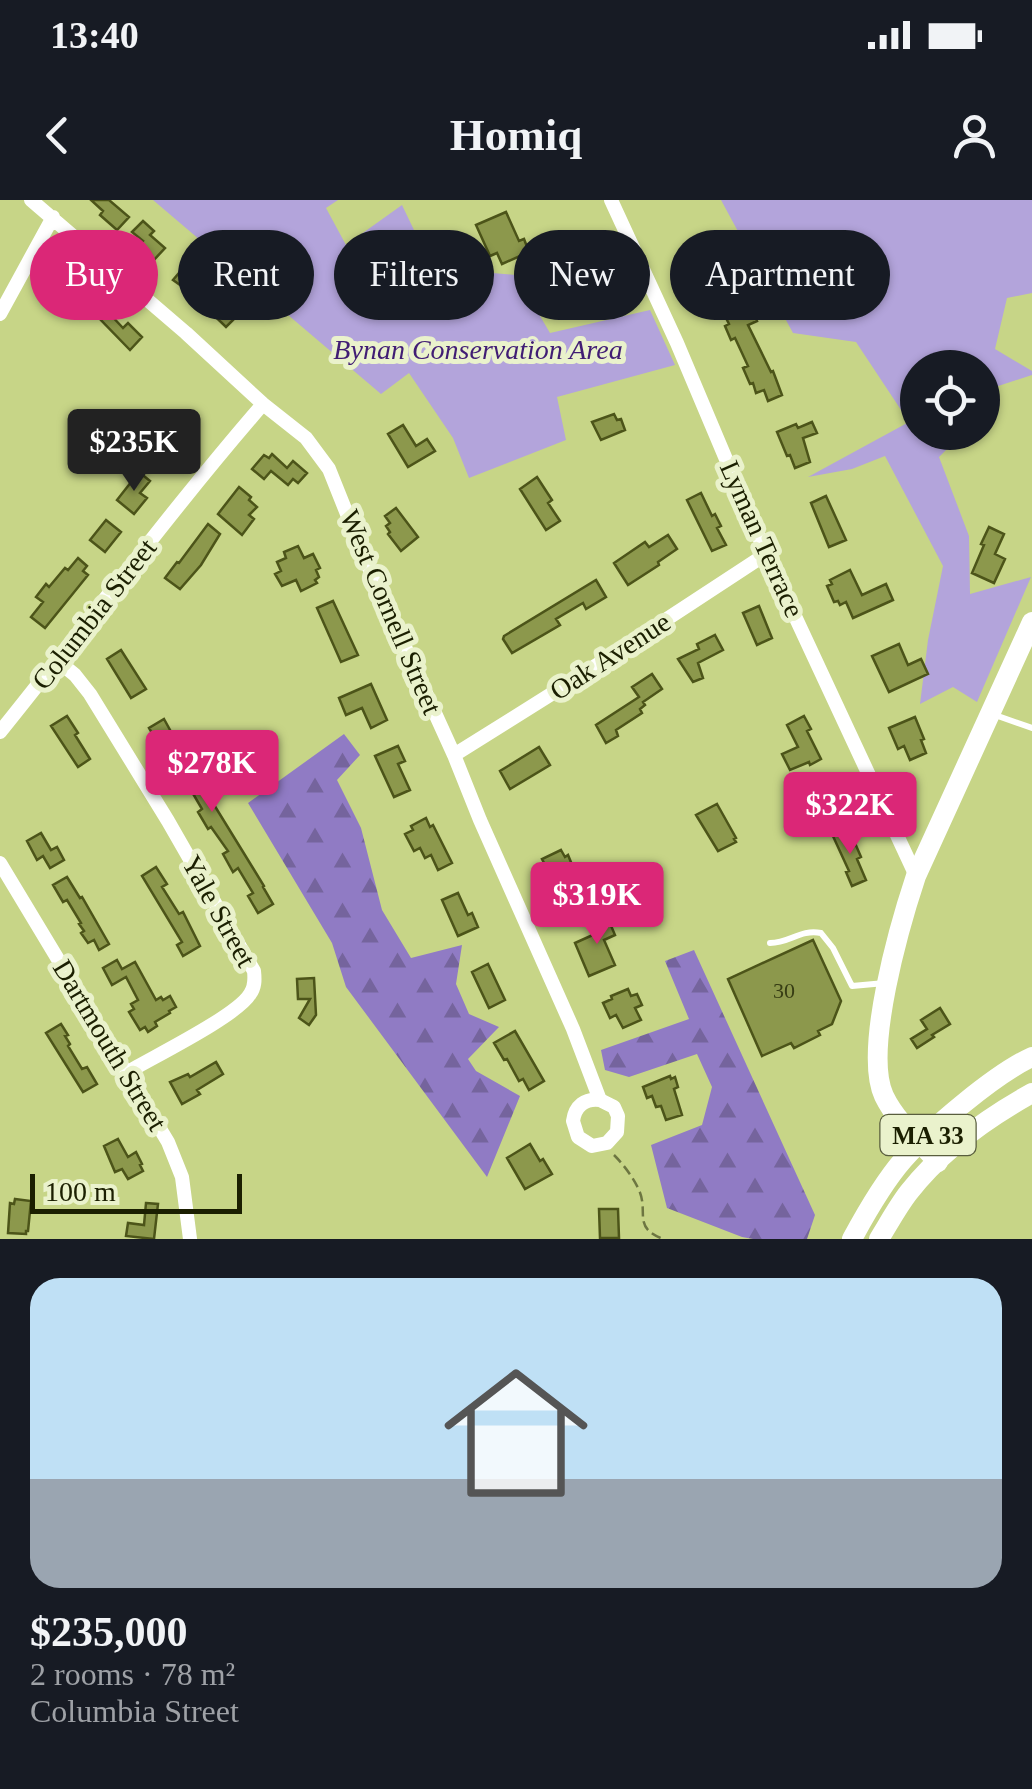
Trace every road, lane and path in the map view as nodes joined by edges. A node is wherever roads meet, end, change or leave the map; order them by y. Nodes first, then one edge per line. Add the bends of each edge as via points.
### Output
1 (31, 200) edge
2 (610, 200) edge
3 (53, 217) junction
4 (0, 314) edge
5 (263, 404) junction
6 (766, 554) junction
7 (1032, 622) edge
8 (58, 660) junction
9 (990, 713) junction
10 (1032, 728) edge
11 (0, 732) edge
12 (454, 755) junction
13 (0, 863) edge
14 (916, 876) junction
15 (770, 942) dead end
16 (888, 983) junction
17 (1032, 1057) edge
18 (128, 1072) junction
19 (1032, 1093) edge
20 (600, 1100) junction
21 (920, 1142) junction
22 (608, 1143) junction
23 (938, 1162) junction
24 (190, 1239) edge
25 (663, 1239) edge
26 (852, 1239) edge
27 (880, 1239) edge

1 - 3 street, West Cornell Street
2 - 6 street, Lyman Terrace
3 - 4 street
3 - 5 street, West Cornell Street
5 - 8 street, Columbia Street
5 - 12 street, West Cornell Street via 306,438 329,468
6 - 12 street, Oak Avenue
6 - 14 street, Lyman Terrace
7 - 9 main road
8 - 11 street, Columbia Street
8 - 18 street, Yale Street via 90,694 254,971 250,995 234,1010
9 - 10 lane
9 - 14 main road
12 - 20 street, West Cornell Street
13 - 18 street, Dartmouth Street
14 - 16 main road
15 - 16 lane via 821,933 852,986
16 - 21 main road via 878,1036 879,1084
17 - 21 main road, MA 33
18 - 24 street, Dartmouth Street via 175,1157
19 - 23 main road, MA 33
20 - 22 street via 614,1107 619,1121
20 - 22 street via 579,1106 573,1127 587,1144
21 - 23 main road
21 - 26 main road, MA 33
22 - 25 path via 639,1190 647,1230
23 - 27 main road, MA 33

